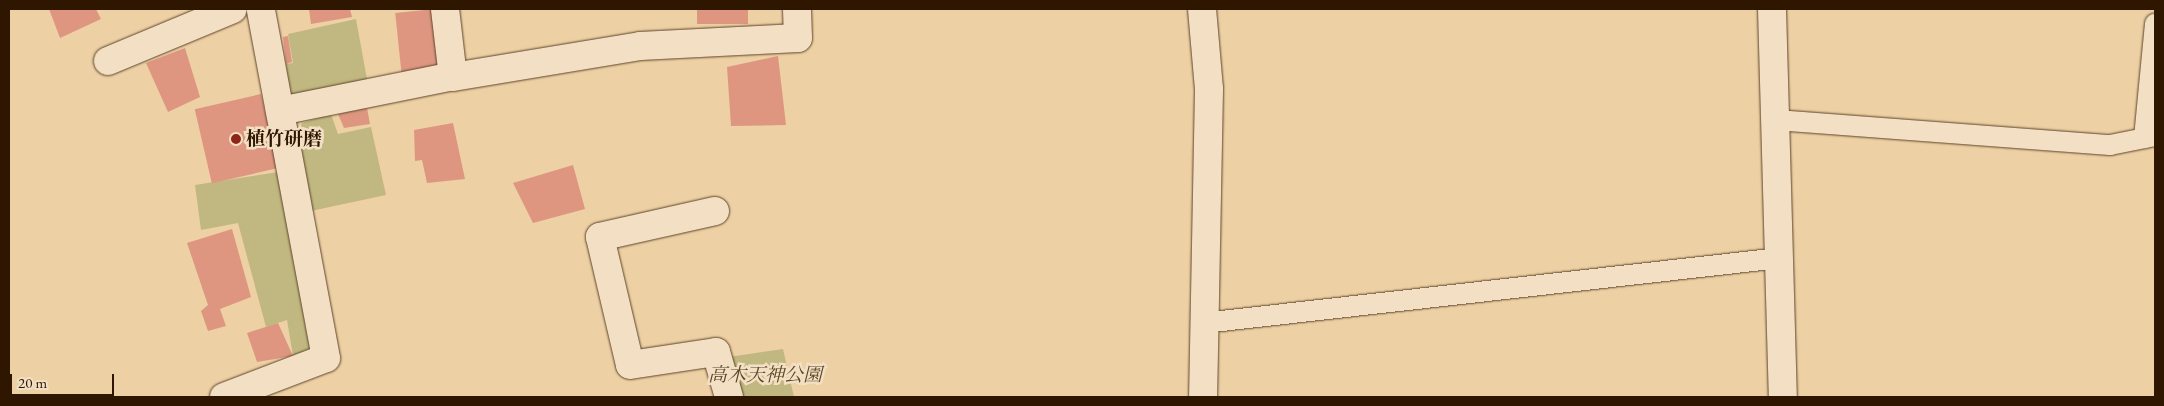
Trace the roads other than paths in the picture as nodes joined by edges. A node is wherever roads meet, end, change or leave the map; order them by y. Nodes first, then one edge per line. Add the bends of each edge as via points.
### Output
1 (233, 9) edge
2 (261, 9) edge
3 (445, 9) edge
4 (797, 9) edge
5 (1202, 9) edge
6 (1772, 9) edge
7 (2155, 24) edge
8 (108, 61) dead end
9 (453, 76) junction
10 (280, 111) junction
11 (1776, 120) junction
12 (2150, 137) edge
13 (715, 211) dead end
14 (1780, 258) junction
15 (1204, 323) junction
16 (224, 397) edge
17 (729, 397) edge
18 (1203, 397) edge
19 (1784, 397) edge

1 - 8 street
2 - 10 street
3 - 9 street
4 - 9 street via 798,38 640,46
5 - 15 street via 1209,89
6 - 11 street
7 - 12 lane
9 - 10 street
10 - 16 street via 326,358
11 - 12 lane via 2110,145
11 - 14 street
13 - 17 street via 600,237 630,365 716,352
14 - 15 lane
14 - 19 street
15 - 18 street

